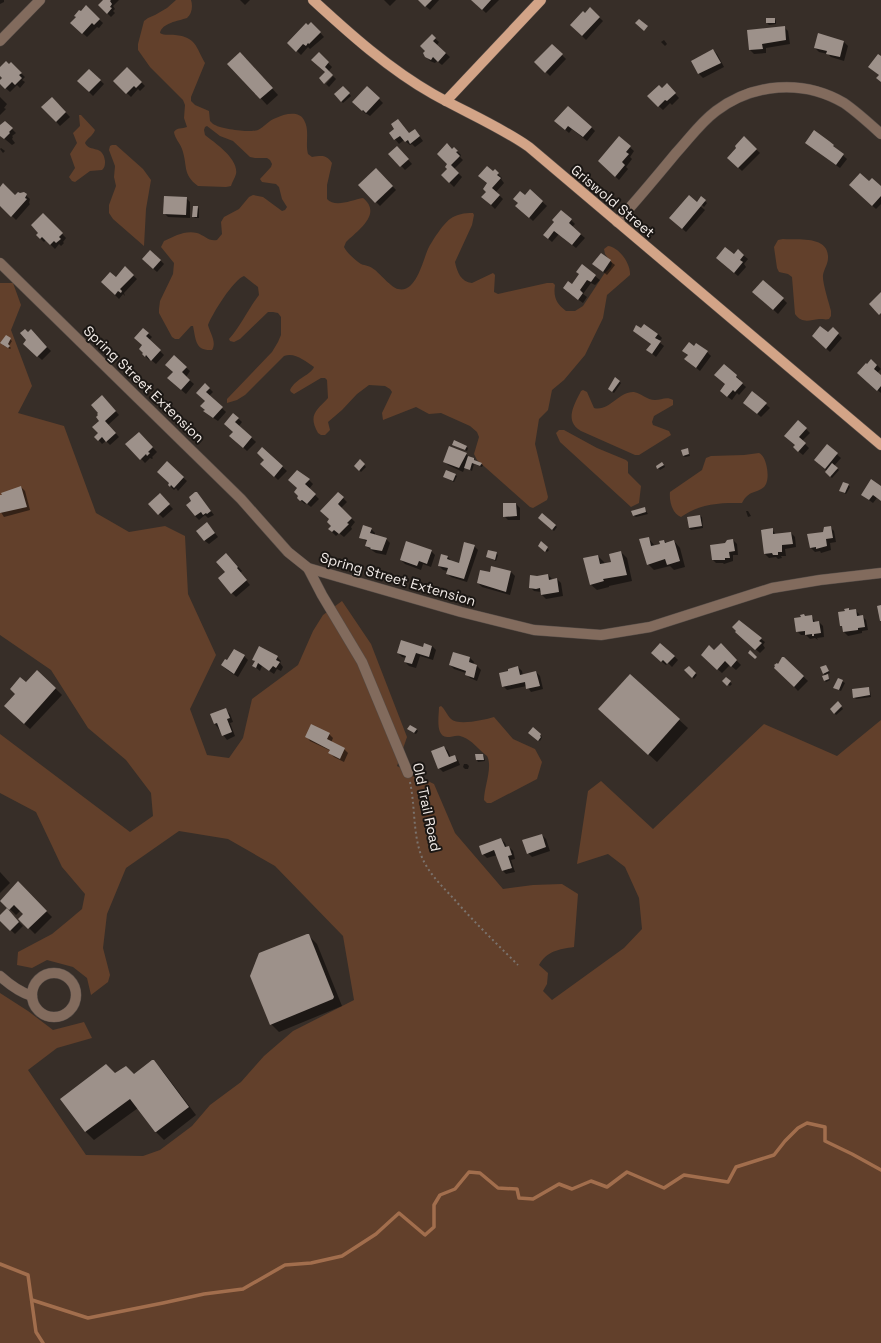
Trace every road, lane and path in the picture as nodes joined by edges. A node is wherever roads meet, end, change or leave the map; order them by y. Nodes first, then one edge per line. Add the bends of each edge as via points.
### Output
1 (40, 0) edge
2 (313, 0) edge
3 (541, 0) edge
4 (0, 40) edge
5 (446, 101) junction
6 (881, 134) edge
7 (617, 222) junction
8 (0, 263) edge
9 (881, 445) edge
10 (308, 568) junction
11 (881, 573) edge
12 (408, 773) joint
13 (518, 964) dead end
14 (0, 976) edge
15 (32, 996) junction

1 - 4 street
2 - 5 main road, Griswold Street via 388,63
3 - 5 main road
5 - 7 main road, Griswold Street via 524,144
6 - 7 street via 854,110 831,96 805,88 777,87 749,93 725,105 705,120
7 - 9 main road, Griswold Street
8 - 10 street, Spring Street Extension via 241,499 288,552
10 - 11 street, Spring Street Extension via 534,630 601,635 650,627 772,588
10 - 12 street, Old Trail Road via 362,662
12 - 13 path, Old Trail Road via 417,840 426,866 464,911
14 - 15 street via 18,990
15 - 15 street via 35,983 52,973 66,976 71,981 76,1000 69,1011 58,1017 46,1016 40,1012

